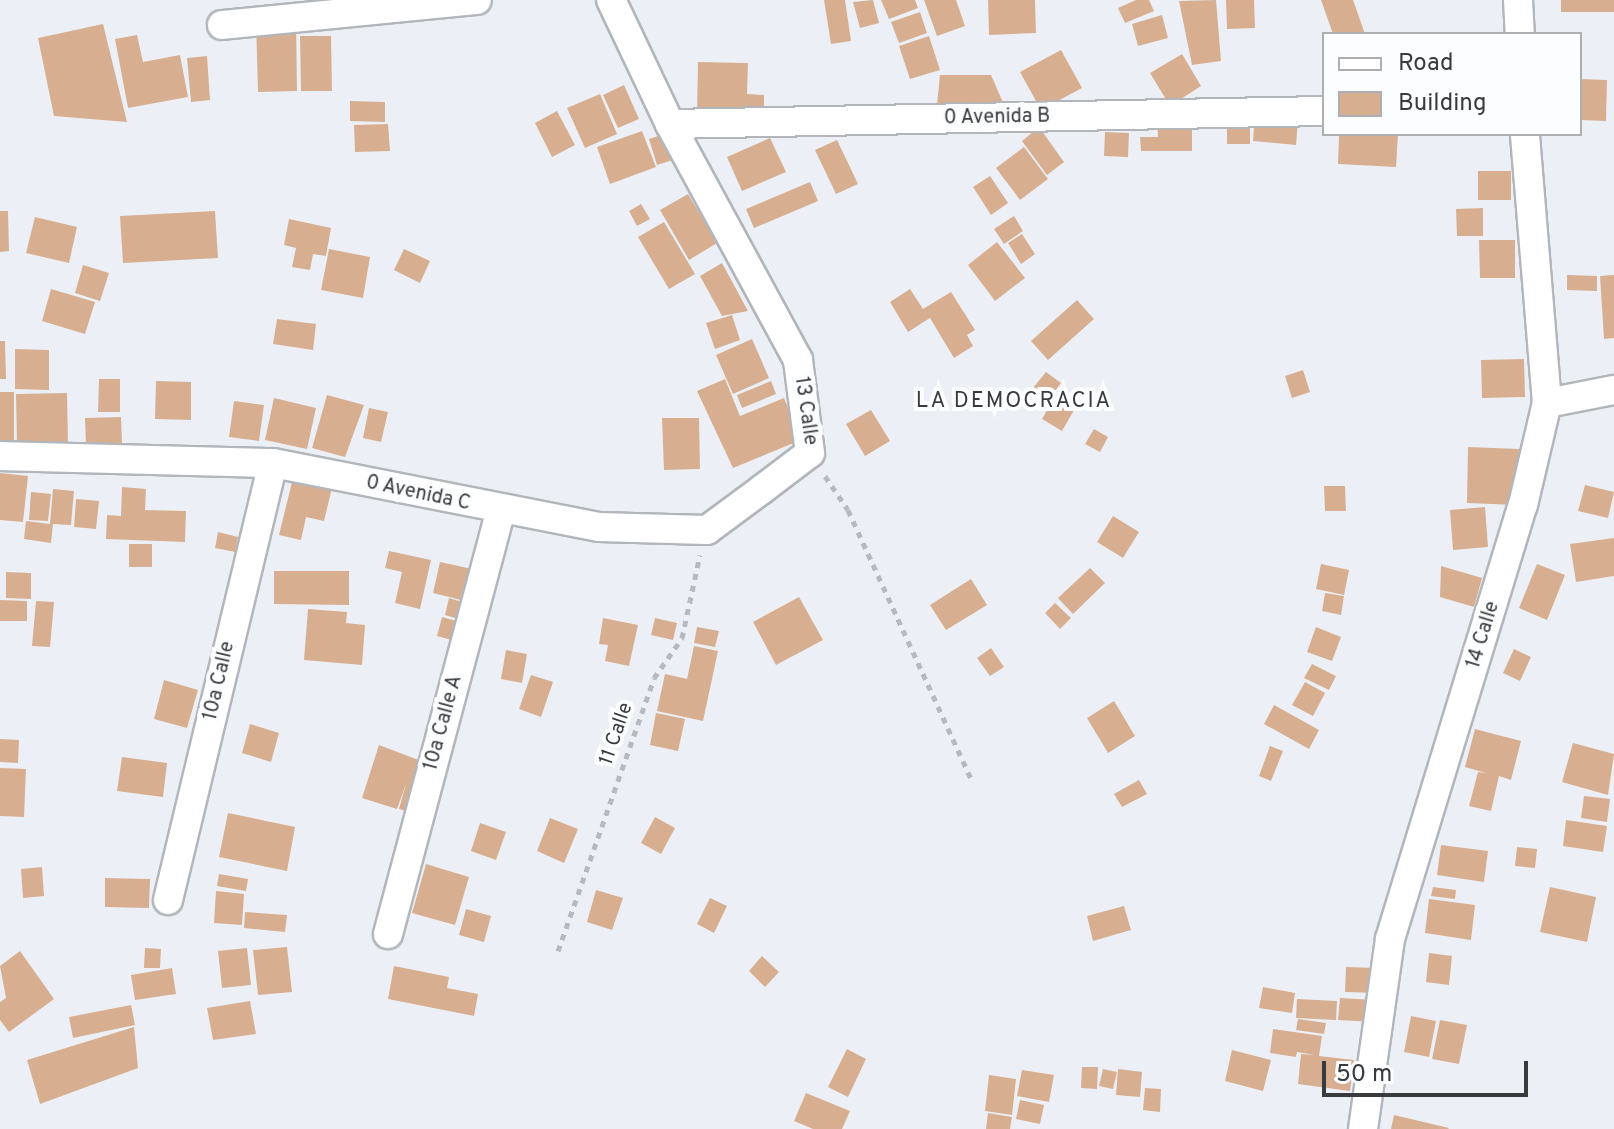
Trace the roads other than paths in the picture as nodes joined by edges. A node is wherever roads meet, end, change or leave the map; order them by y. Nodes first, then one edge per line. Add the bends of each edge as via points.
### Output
1 (477, 0) edge
2 (611, 0) edge
3 (1518, 0) edge
4 (222, 25) dead end
5 (1520, 32) edge
6 (1322, 111) edge
7 (670, 124) junction
8 (1525, 136) edge
9 (1614, 390) edge
10 (1547, 403) junction
11 (0, 456) edge
12 (273, 463) junction
13 (500, 512) junction
14 (707, 530) joint
15 (168, 900) dead end
16 (388, 934) dead end
17 (1363, 1129) edge

1 - 4 street
2 - 7 street, 13 Calle
3 - 5 street
6 - 7 street, 0 Avenida B
7 - 14 street, 13 Calle via 798,360 810,453
8 - 10 street, 14 Calle
9 - 10 street
10 - 17 street, 14 Calle via 1523,505 1390,939
11 - 12 street, 0 Avenida C
12 - 13 street, 0 Avenida C
12 - 15 street, 10a Calle
13 - 14 street, 0 Avenida C via 599,527
13 - 16 street, 10a Calle A

